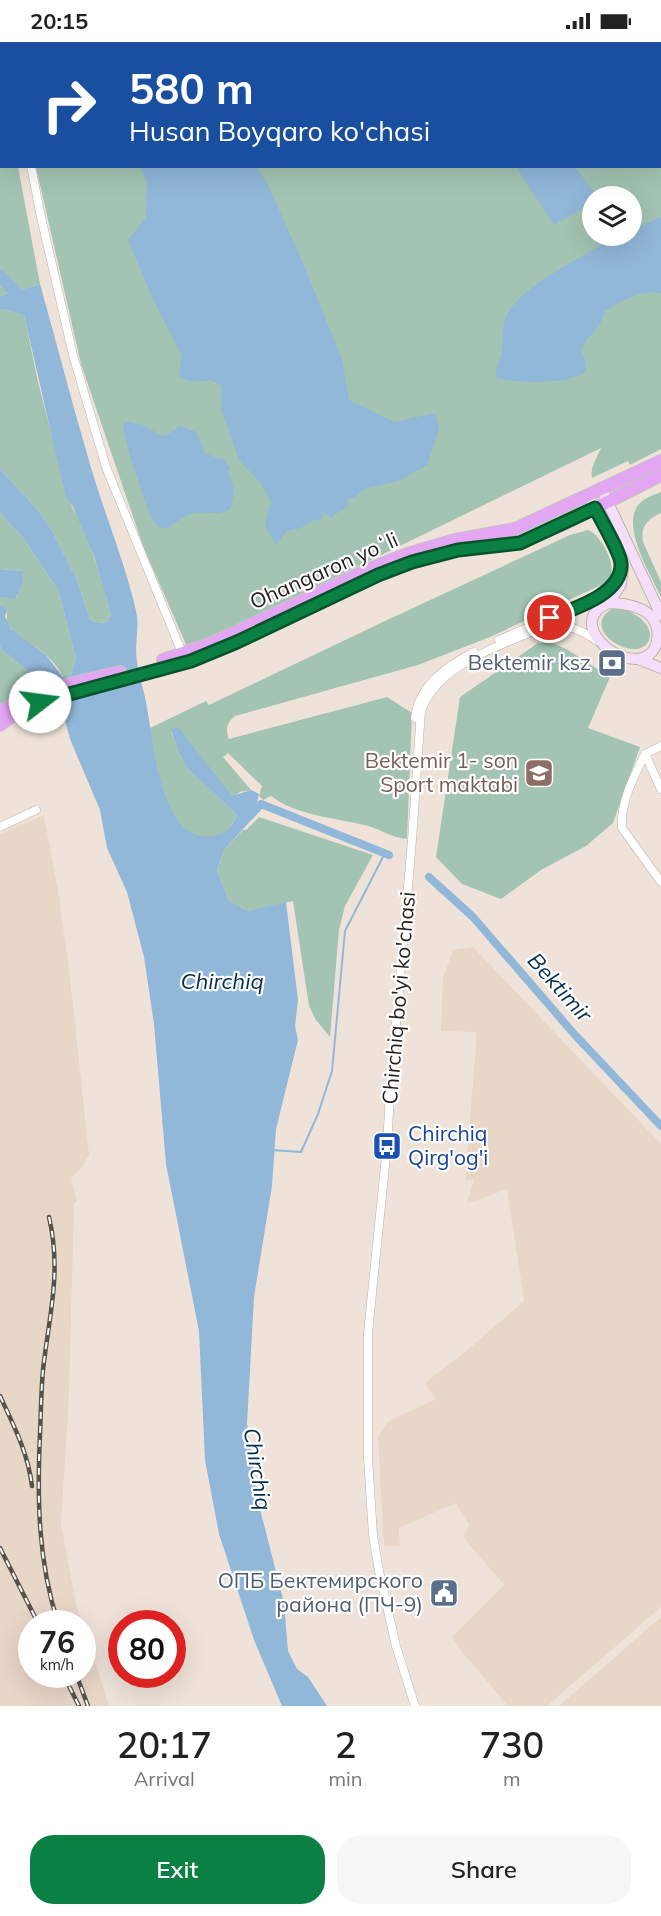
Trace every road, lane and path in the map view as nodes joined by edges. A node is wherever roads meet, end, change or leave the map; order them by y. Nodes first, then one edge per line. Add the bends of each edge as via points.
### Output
1 (32, 168) edge
2 (661, 461) edge
3 (661, 476) edge
4 (602, 490) junction
5 (589, 496) junction
6 (608, 502) junction
7 (595, 508) junction
8 (621, 562) junction
9 (586, 603) junction
10 (609, 603) junction
11 (659, 622) edge
12 (600, 642) junction
13 (180, 648) dead end
14 (635, 658) junction
15 (661, 668) edge
16 (147, 669) junction
17 (38, 698) junction
18 (0, 712) edge
19 (0, 725) edge
20 (661, 746) edge
21 (645, 754) junction
22 (415, 788) junction
23 (661, 789) edge
24 (36, 810) dead end
25 (0, 827) edge
26 (661, 882) edge
27 (415, 1706) edge

1 - 13 street via 74,355 106,467
2 - 4 highway, Ohangaron yoʻli
3 - 6 highway, Ohangaron yoʻli
4 - 5 highway, Ohangaron yoʻli
4 - 6 main road
5 - 7 main road
5 - 16 highway, Ohangaron yoʻli via 515,529 455,540 396,558
6 - 7 highway, Ohangaron yoʻli
6 - 11 main road
7 - 8 main road
7 - 16 highway, Ohangaron yoʻli via 520,543 458,550 412,562 191,661
8 - 9 street, Chirchiq bo'yi ko'chasi via 611,587
8 - 10 main road via 621,584
9 - 10 street, Chirchiq bo'yi ko'chasi
9 - 22 street, Chirchiq bo'yi ko'chasi via 465,657 427,686 416,710
10 - 11 main road via 638,608
10 - 12 main road via 600,608 593,620 593,633
11 - 14 main road via 655,649 645,657
12 - 14 main road
12 - 22 street, Chirchiq bo'yi ko'chasi via 574,629 550,626 479,654 444,679 427,697 421,711
14 - 15 main road
16 - 17 highway, Ohangaron yoʻli
17 - 18 highway, Ohangaron yoʻli via 12,704
17 - 19 highway, Ohangaron yoʻli
20 - 21 street
21 - 23 street
21 - 26 street via 630,786 622,828
22 - 27 street, Chirchiq bo'yi ko'chasi via 368,1333 369,1499 379,1571
24 - 25 street

